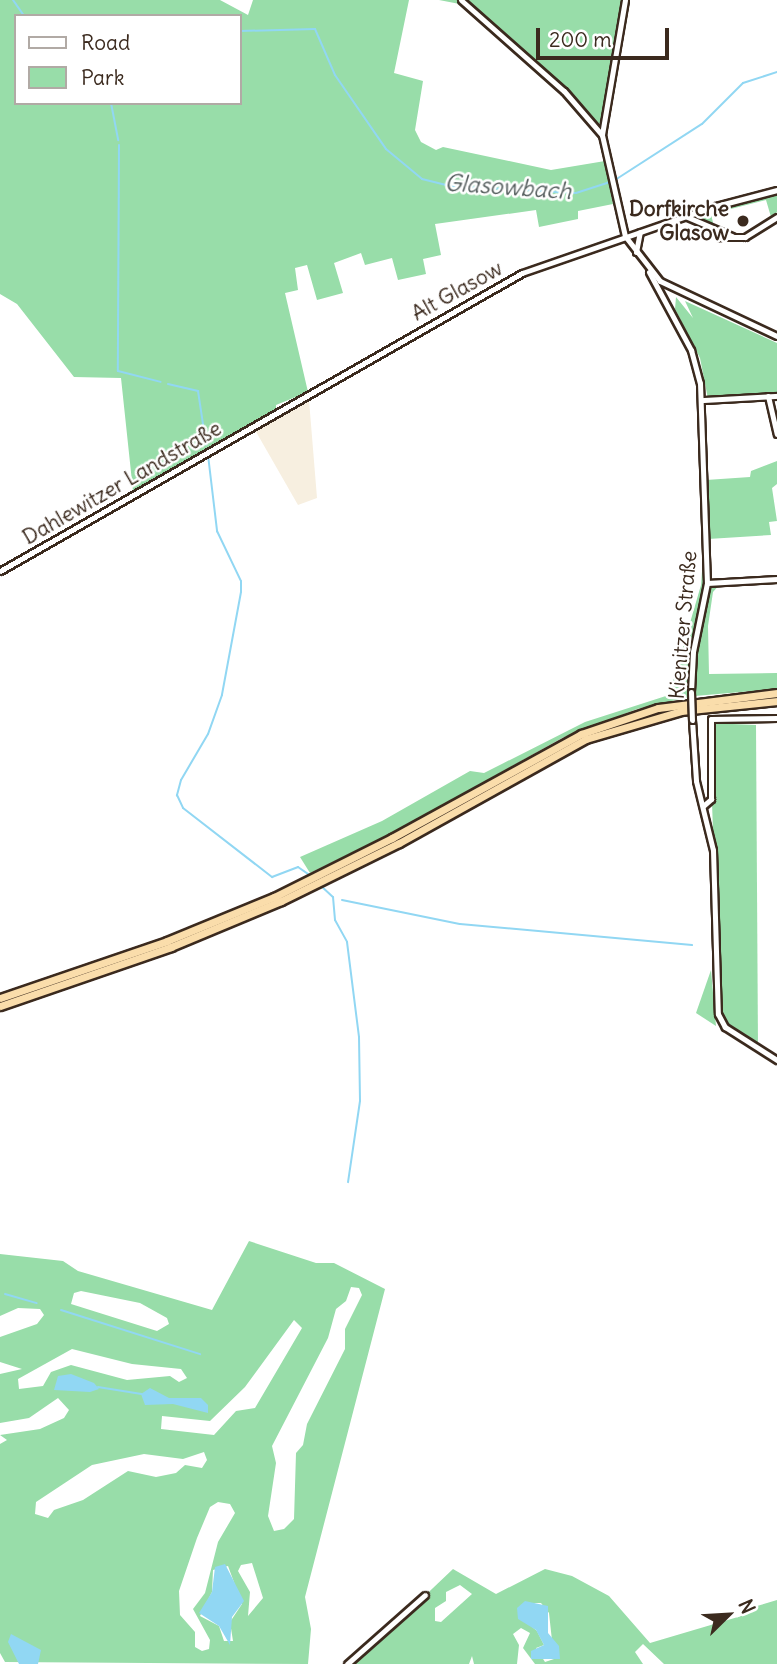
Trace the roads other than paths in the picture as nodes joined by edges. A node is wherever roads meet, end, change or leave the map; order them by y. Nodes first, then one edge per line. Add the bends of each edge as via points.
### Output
1 (461, 0) edge
2 (625, 0) edge
3 (602, 135) junction
4 (777, 190) edge
5 (685, 216) junction
6 (777, 217) edge
7 (640, 231) junction
8 (625, 236) junction
9 (636, 255) junction
10 (649, 272) junction
11 (670, 287) junction
12 (663, 295) junction
13 (777, 336) edge
14 (768, 396) junction
15 (777, 396) edge
16 (702, 400) junction
17 (258, 422) joint
18 (777, 434) edge
19 (0, 571) edge
20 (777, 579) edge
21 (707, 583) junction
22 (777, 693) edge
23 (777, 701) edge
24 (777, 718) edge
25 (703, 806) junction
26 (321, 878) junction
27 (308, 884) junction
28 (0, 998) edge
29 (0, 1006) edge
30 (777, 1060) edge
31 (425, 1595) dead end
32 (347, 1664) edge

1 - 3 street via 555,83
2 - 3 street
3 - 8 street
4 - 5 street, Alt Glasow
5 - 6 street via 719,237 752,235
5 - 7 street, Alt Glasow
7 - 8 street, Alt Glasow
7 - 9 street
8 - 9 street
8 - 17 street, Alt Glasow via 514,277
9 - 10 street
10 - 11 street
10 - 12 street, Kienitzer Straße
11 - 12 street
11 - 13 street
12 - 16 street, Kienitzer Straße via 696,360
14 - 15 street
14 - 16 street
14 - 18 street
16 - 21 street, Kienitzer Straße
17 - 19 street, Dahlewitzer Landstraße
20 - 21 street
21 - 25 street, Kienitzer Straße, bridge via 693,652 691,692 695,772
22 - 26 highway via 670,706 581,734
23 - 26 highway via 681,711 586,739
24 - 25 street via 711,719 711,799
25 - 30 street, Kienitzer Straße via 713,850 714,968 720,1019 742,1040
26 - 27 highway
27 - 28 highway via 167,941
27 - 29 highway via 171,947
31 - 32 street

